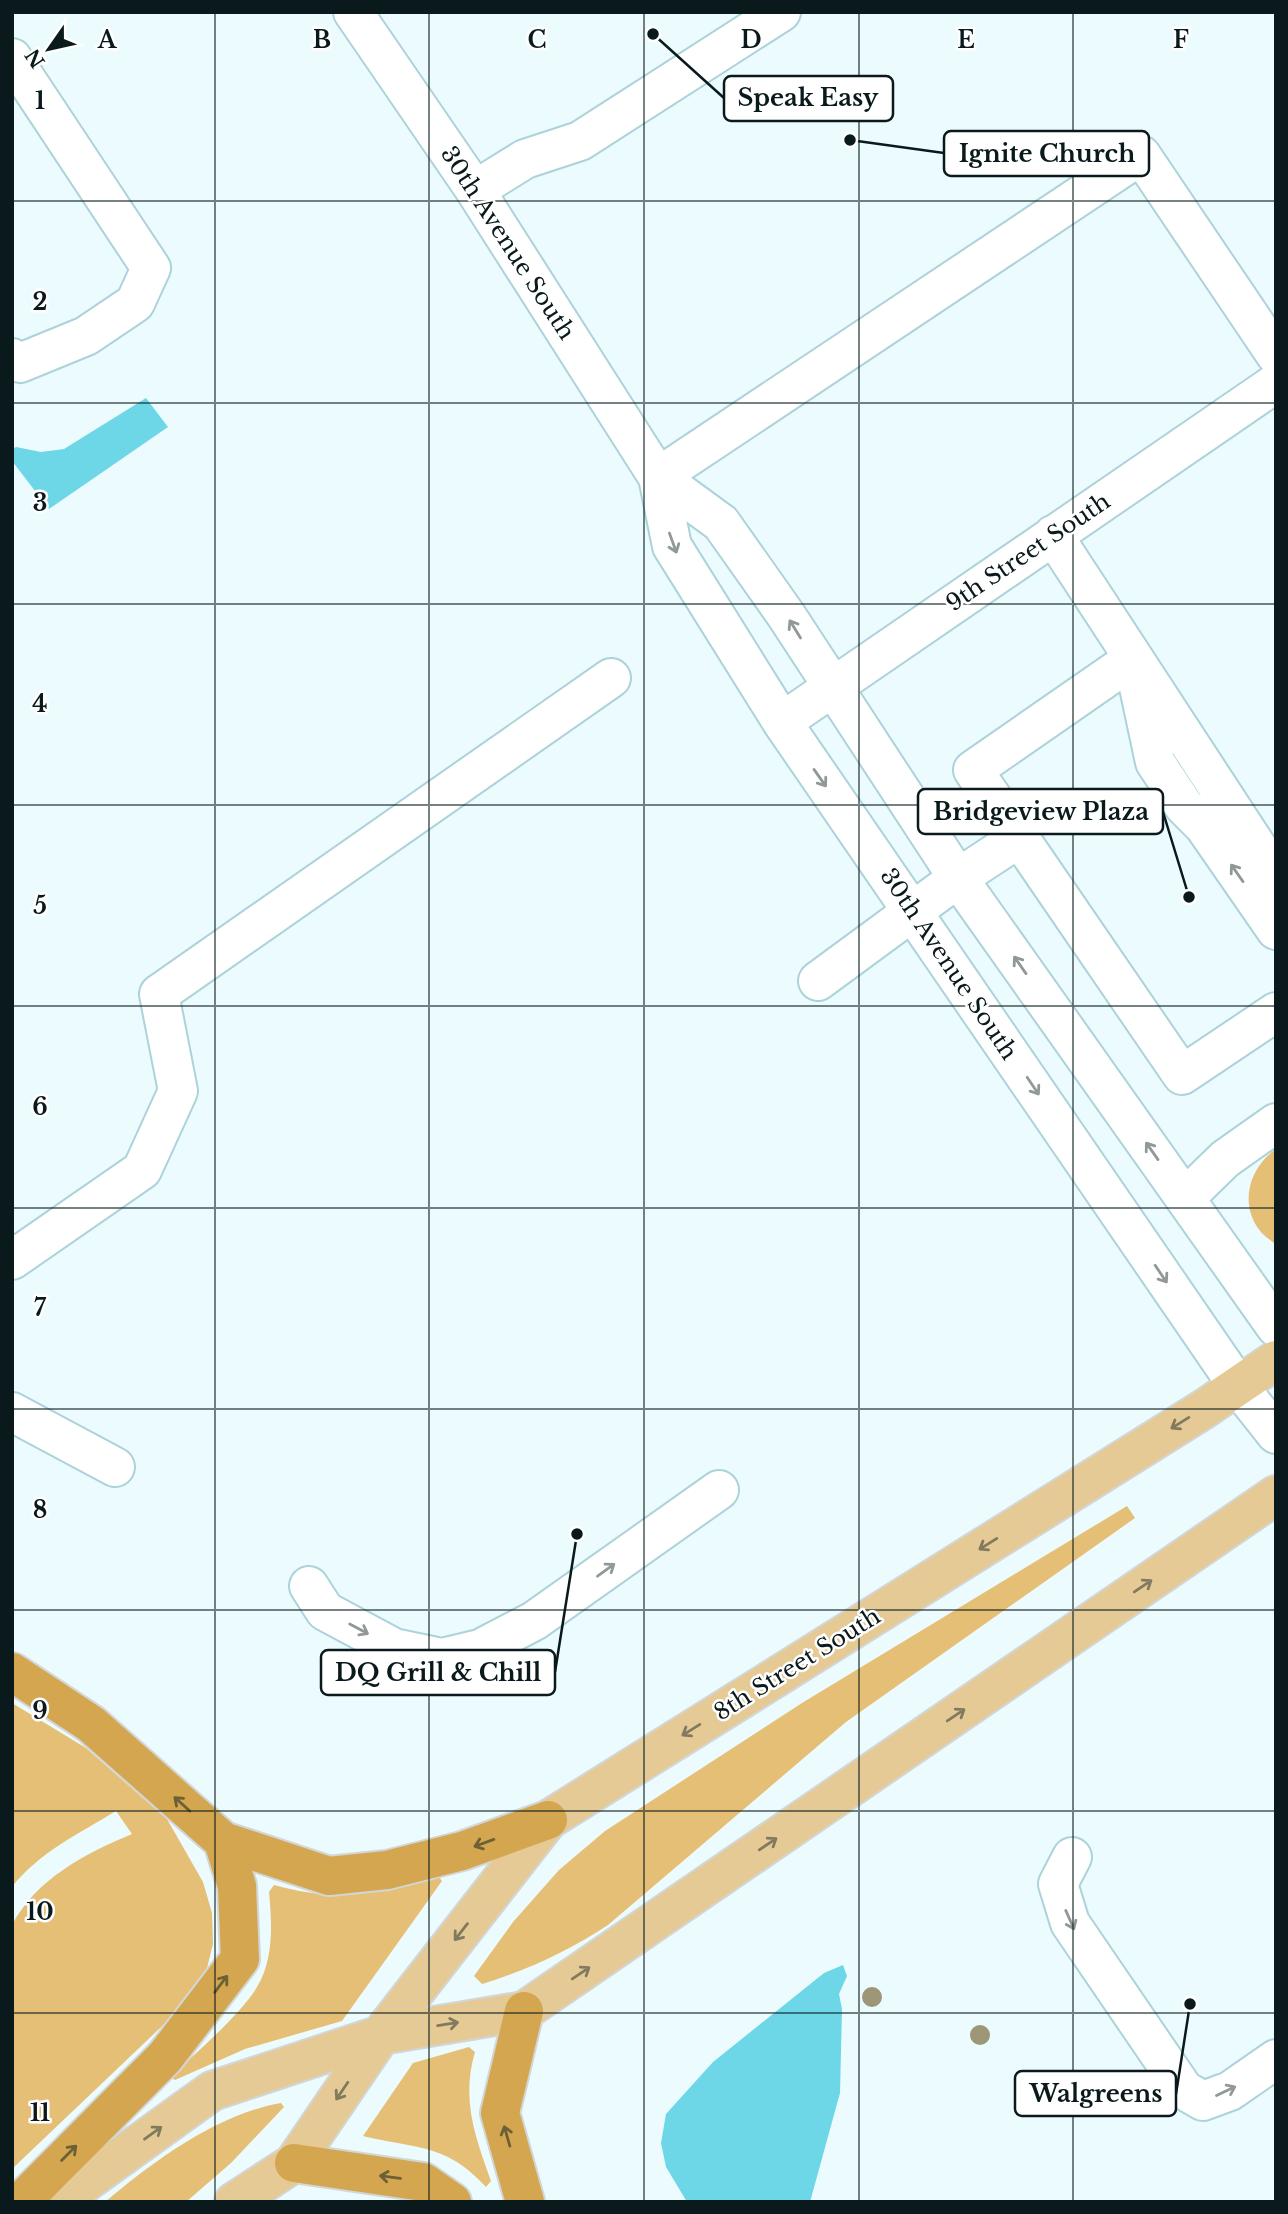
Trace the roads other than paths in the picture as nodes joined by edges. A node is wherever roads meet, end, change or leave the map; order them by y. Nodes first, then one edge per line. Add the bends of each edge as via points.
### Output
1 (353, 12) edge
2 (780, 12) edge
3 (12, 58) edge
4 (475, 190) junction
5 (1276, 355) edge
6 (12, 358) edge
7 (1276, 383) edge
8 (658, 477) junction
9 (1053, 535) junction
10 (1133, 659) junction
11 (611, 678) dead end
12 (831, 687) junction
13 (782, 722) junction
14 (1018, 838) junction
15 (1276, 876) edge
16 (958, 878) junction
17 (914, 912) junction
18 (1276, 930) edge
19 (818, 981) dead end
20 (1276, 1012) edge
21 (1276, 1123) edge
22 (1185, 1198) junction
23 (12, 1260) edge
24 (1276, 1327) edge
25 (1276, 1360) edge
26 (1238, 1386) junction
27 (12, 1412) edge
28 (1276, 1434) edge
29 (115, 1467) dead end
30 (719, 1490) dead end
31 (1276, 1495) edge
32 (309, 1586) dead end
33 (12, 1672) edge
34 (548, 1820) junction
35 (223, 1841) junction
36 (1072, 1857) dead end
37 (524, 2011) junction
38 (381, 2035) junction
39 (1276, 2059) edge
40 (294, 2163) junction
41 (21, 2202) edge
42 (58, 2202) edge
43 (234, 2202) edge
44 (452, 2202) edge
45 (525, 2202) edge

1 - 4 street, 30th Avenue South
2 - 4 street via 580,141 525,159
3 - 6 street via 150,268 135,303 86,336 20,363
4 - 8 street, 30th Avenue South
5 - 8 street via 1141,155
7 - 9 street, 9th Street South
12 -> 8 street, 30th Avenue South via 721,523
8 -> 13 street, 30th Avenue South via 672,546
9 - 10 street
9 - 12 street, 9th Street South
10 - 14 street via 973,770
10 - 15 street
18 -> 10 street via 1155,762
11 - 23 street via 159,994 178,1091 142,1170
12 - 13 street, 9th Street South
12 - 16 street, 30th Avenue South
13 -> 17 street, 30th Avenue South
14 - 16 street
14 - 20 street via 1182,1075
16 - 17 street
22 -> 16 street, 30th Avenue South
17 - 19 street
17 -> 26 street, 30th Avenue South
21 - 22 street via 1225,1159
22 - 24 street, 30th Avenue South
25 - 26 main road, 8th Street South
26 - 28 street, 30th Avenue South
26 -> 34 main road, 8th Street South
27 - 29 street
32 -> 30 street via 325,1611 394,1648 442,1658 480,1649 534,1621
37 -> 31 main road
35 -> 33 highway via 91,1724
34 -> 35 highway via 462,1851 387,1870 329,1876
34 -> 38 main road, 8th Street South
41 -> 35 highway via 165,2057 240,1959 237,1886
36 -> 39 street via 1058,1884 1070,1923 1184,2090 1203,2101 1230,2091
38 -> 37 main road
45 -> 37 highway via 500,2113
38 -> 40 main road, 8th Street South
42 -> 38 main road via 212,2091
40 - 43 main road, 8th Street South
44 -> 40 highway via 424,2182

